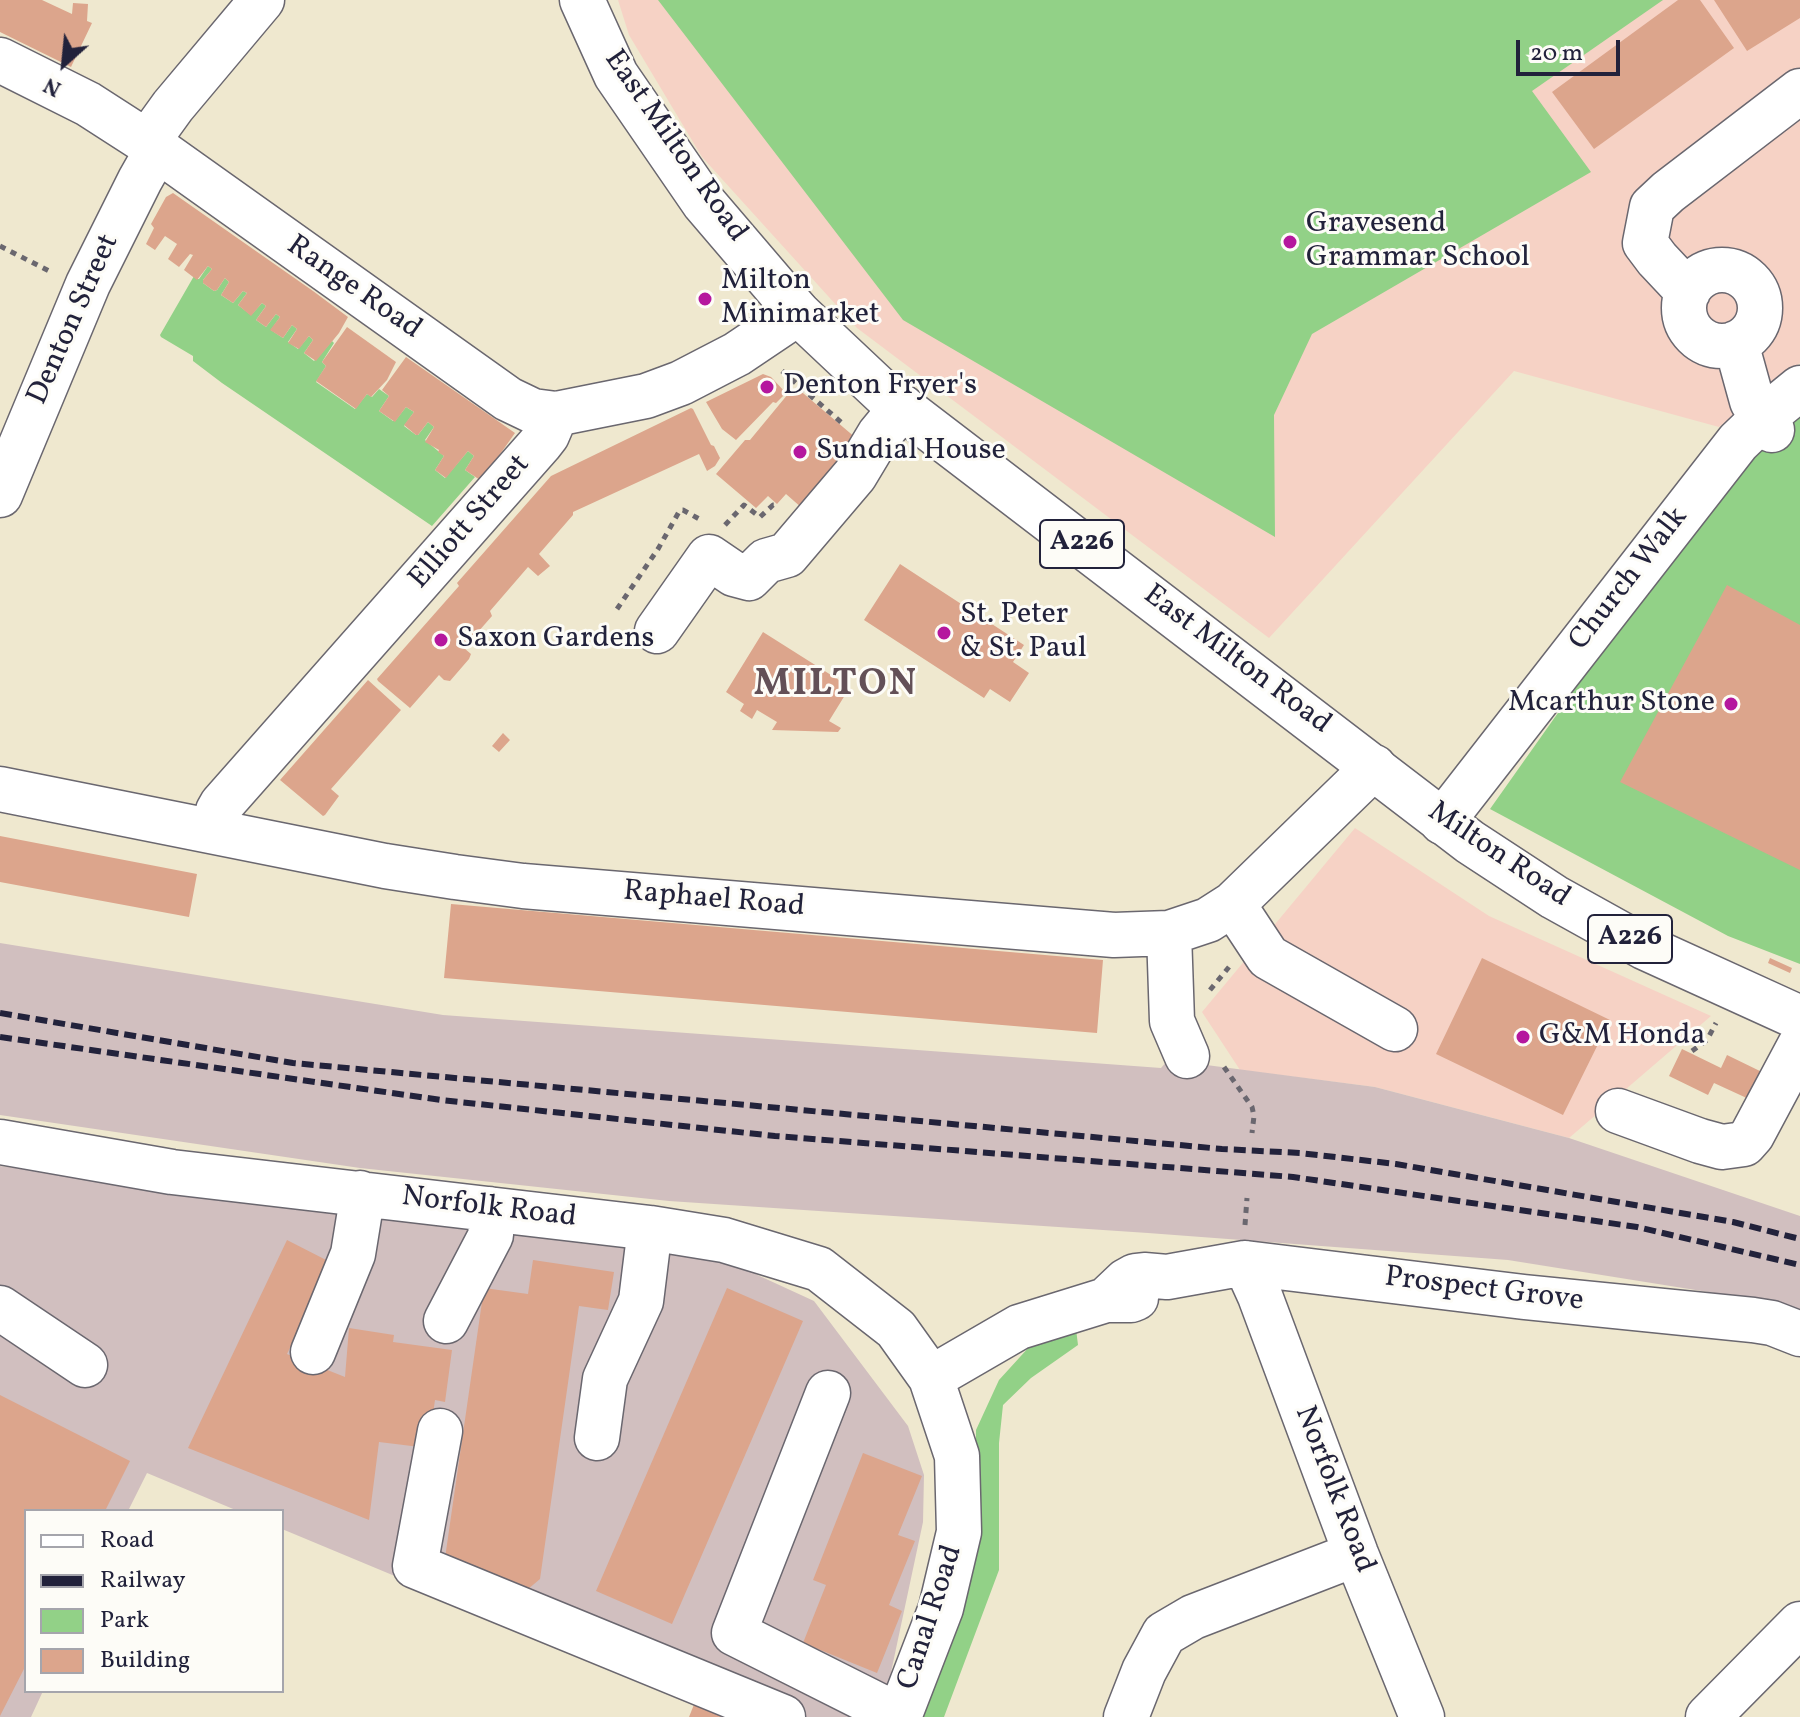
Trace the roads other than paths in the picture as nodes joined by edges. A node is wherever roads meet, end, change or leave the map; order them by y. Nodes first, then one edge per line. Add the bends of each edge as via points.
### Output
1 (262, 0) edge
2 (582, 0) edge
3 (0, 60) edge
4 (1800, 91) edge
5 (152, 146) junction
6 (1688, 292) junction
7 (798, 313) junction
8 (1736, 343) junction
9 (1800, 388) edge
10 (902, 407) junction
11 (556, 414) junction
12 (1767, 424) junction
13 (12, 432) edge
14 (0, 495) edge
15 (657, 631) dead end
16 (1374, 767) junction
17 (0, 789) edge
18 (1442, 822) junction
19 (213, 831) junction
20 (1233, 904) junction
21 (1169, 933) junction
22 (1800, 1018) edge
23 (1395, 1029) dead end
24 (1800, 1045) edge
25 (1187, 1056) dead end
26 (1618, 1111) dead end
27 (0, 1142) edge
28 (360, 1193) junction
29 (489, 1209) junction
30 (650, 1228) junction
31 (1245, 1263) junction
32 (0, 1308) edge
33 (446, 1321) dead end
34 (1800, 1334) edge
35 (313, 1352) dead end
36 (85, 1365) dead end
37 (931, 1378) junction
38 (828, 1393) dead end
39 (440, 1431) dead end
40 (597, 1438) dead end
41 (1356, 1554) junction
42 (1800, 1624) edge
43 (783, 1717) edge
44 (899, 1717) edge
45 (1126, 1717) edge
46 (1422, 1717) edge
47 (1708, 1717) edge

1 - 5 street, Denton Street via 173,106
2 - 7 street, East Milton Road / A226 via 616,75 704,203
3 - 5 street, Range Road via 88,104
4 - 6 street via 1652,207 1645,243
5 - 11 street, Range Road via 508,399
5 - 13 street, Denton Street via 140,180
6 - 8 street via 1688,325 1699,338 1723,346
6 - 8 street via 1711,272 1724,270 1752,285 1759,297 1757,324
7 - 10 street, East Milton Road / A226
7 - 11 street via 681,383 646,396
8 - 12 street via 1752,401
9 - 12 street, Church Walk
10 - 15 street via 855,475 787,555 766,561 749,578 709,557
10 - 16 street, East Milton Road / A226
11 - 19 street, Elliott Street via 540,444 222,804
12 - 18 street, Church Walk via 1729,453
13 - 14 street, Denton Street
16 - 18 street, Milton Road / A226
16 - 20 street, Raphael Road
17 - 19 street, Raphael Road
18 - 22 street, Milton Road / A226 via 1554,897 1619,933
19 - 21 street, Raphael Road via 385,866 523,886 1114,935
20 - 21 street, Raphael Road via 1208,920
20 - 23 street via 1268,957
21 - 25 street via 1172,1021
24 - 26 street via 1744,1144 1722,1147
27 - 28 street, Norfolk Road via 172,1172
28 - 29 street, Norfolk Road
28 - 35 street via 353,1254
29 - 30 street, Norfolk Road
29 - 33 street via 491,1235
30 - 37 street, Norfolk Road via 724,1240 819,1269 896,1329
30 - 40 street via 641,1301 605,1379
31 - 34 street, Prospect Grove via 1753,1320
31 - 37 street, Prospect Grove via 1167,1277 1151,1293 1131,1300 1106,1300 1019,1327
31 - 41 street, Norfolk Road
32 - 36 street
37 - 44 street, Canal Road via 957,1456 959,1532 941,1608
38 - 44 street via 734,1633
39 - 43 street via 415,1566
41 - 45 street via 1193,1617 1164,1634
41 - 46 street, Norfolk Road
42 - 47 street

